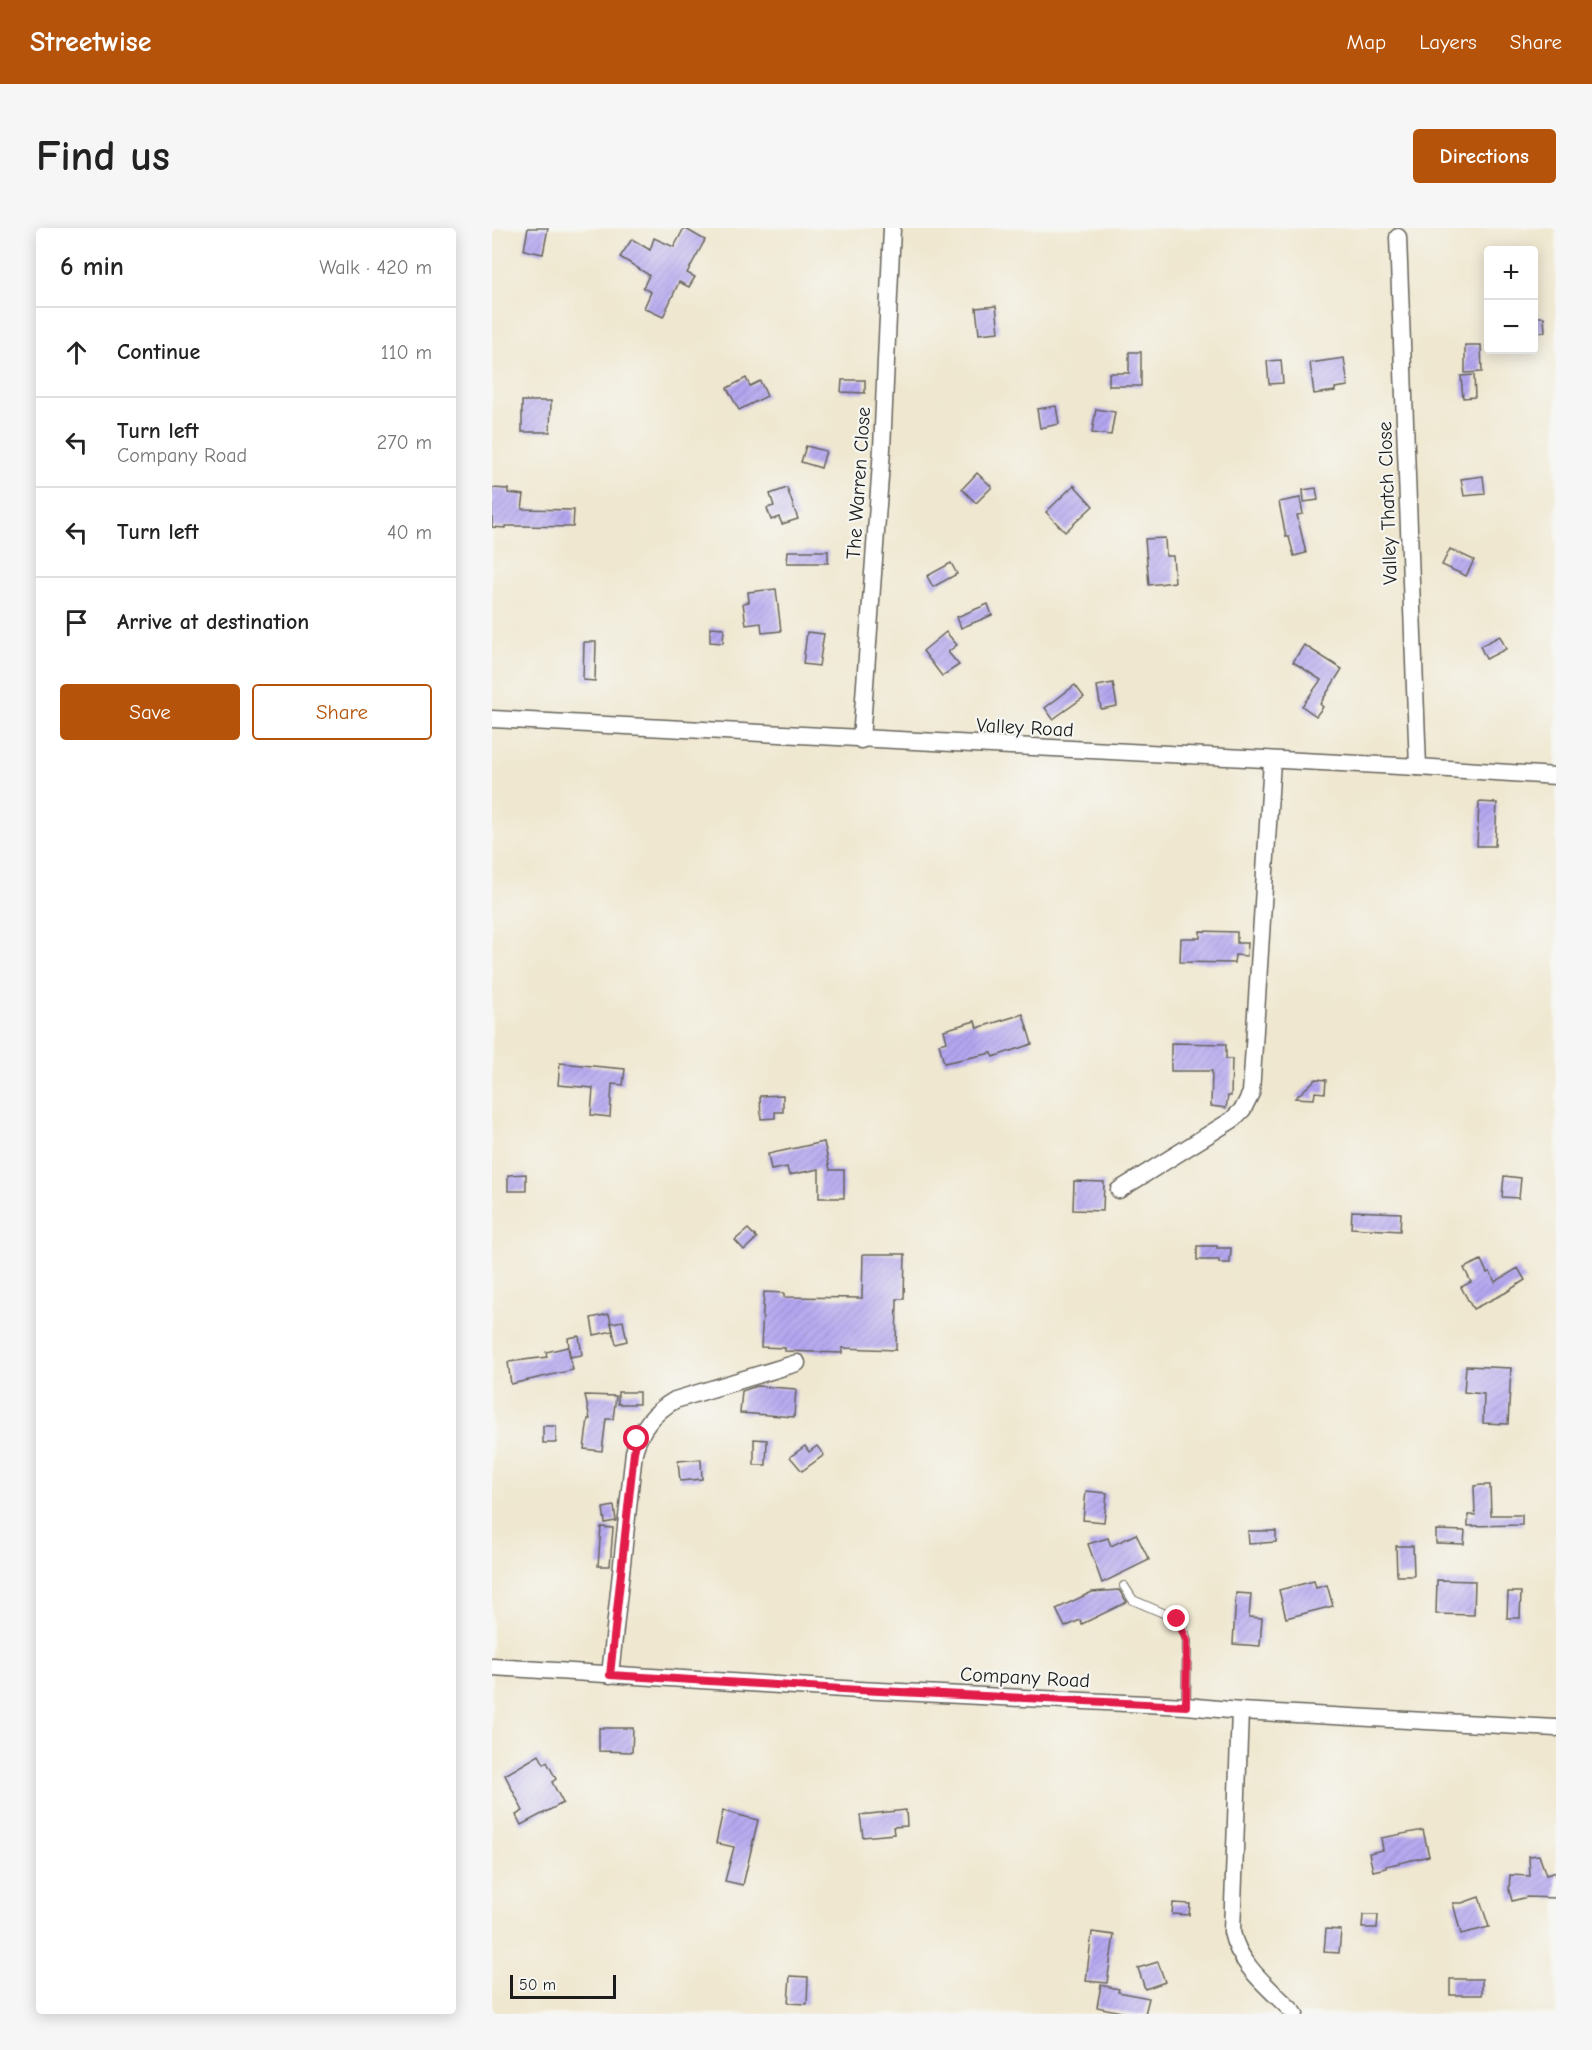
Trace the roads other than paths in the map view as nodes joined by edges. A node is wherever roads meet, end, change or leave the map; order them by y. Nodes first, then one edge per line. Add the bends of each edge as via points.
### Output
1 (892, 228) edge
2 (1398, 237) dead end
3 (492, 719) edge
4 (861, 740) junction
5 (1272, 761) junction
6 (1418, 767) junction
7 (1556, 776) edge
8 (1119, 1190) dead end
9 (797, 1363) dead end
10 (1124, 1586) dead end
11 (492, 1667) edge
12 (610, 1675) junction
13 (1186, 1706) junction
14 (1240, 1711) junction
15 (1556, 1728) edge
16 (1295, 2014) edge

1 - 4 street, The Warren Close via 882,449
2 - 6 street, Valley Thatch Close
3 - 4 street, Valley Road
4 - 5 street, Valley Road
5 - 6 street, Valley Road
5 - 8 street via 1251,1093 1232,1120
6 - 7 street, Valley Road
9 - 12 street via 675,1400 640,1433 634,1452
10 - 13 lane via 1133,1600 1177,1619 1184,1630
11 - 12 street, Company Road
12 - 13 street, Company Road
13 - 14 street, Company Road
14 - 15 street, Company Road
14 - 16 street via 1233,1932 1238,1951

